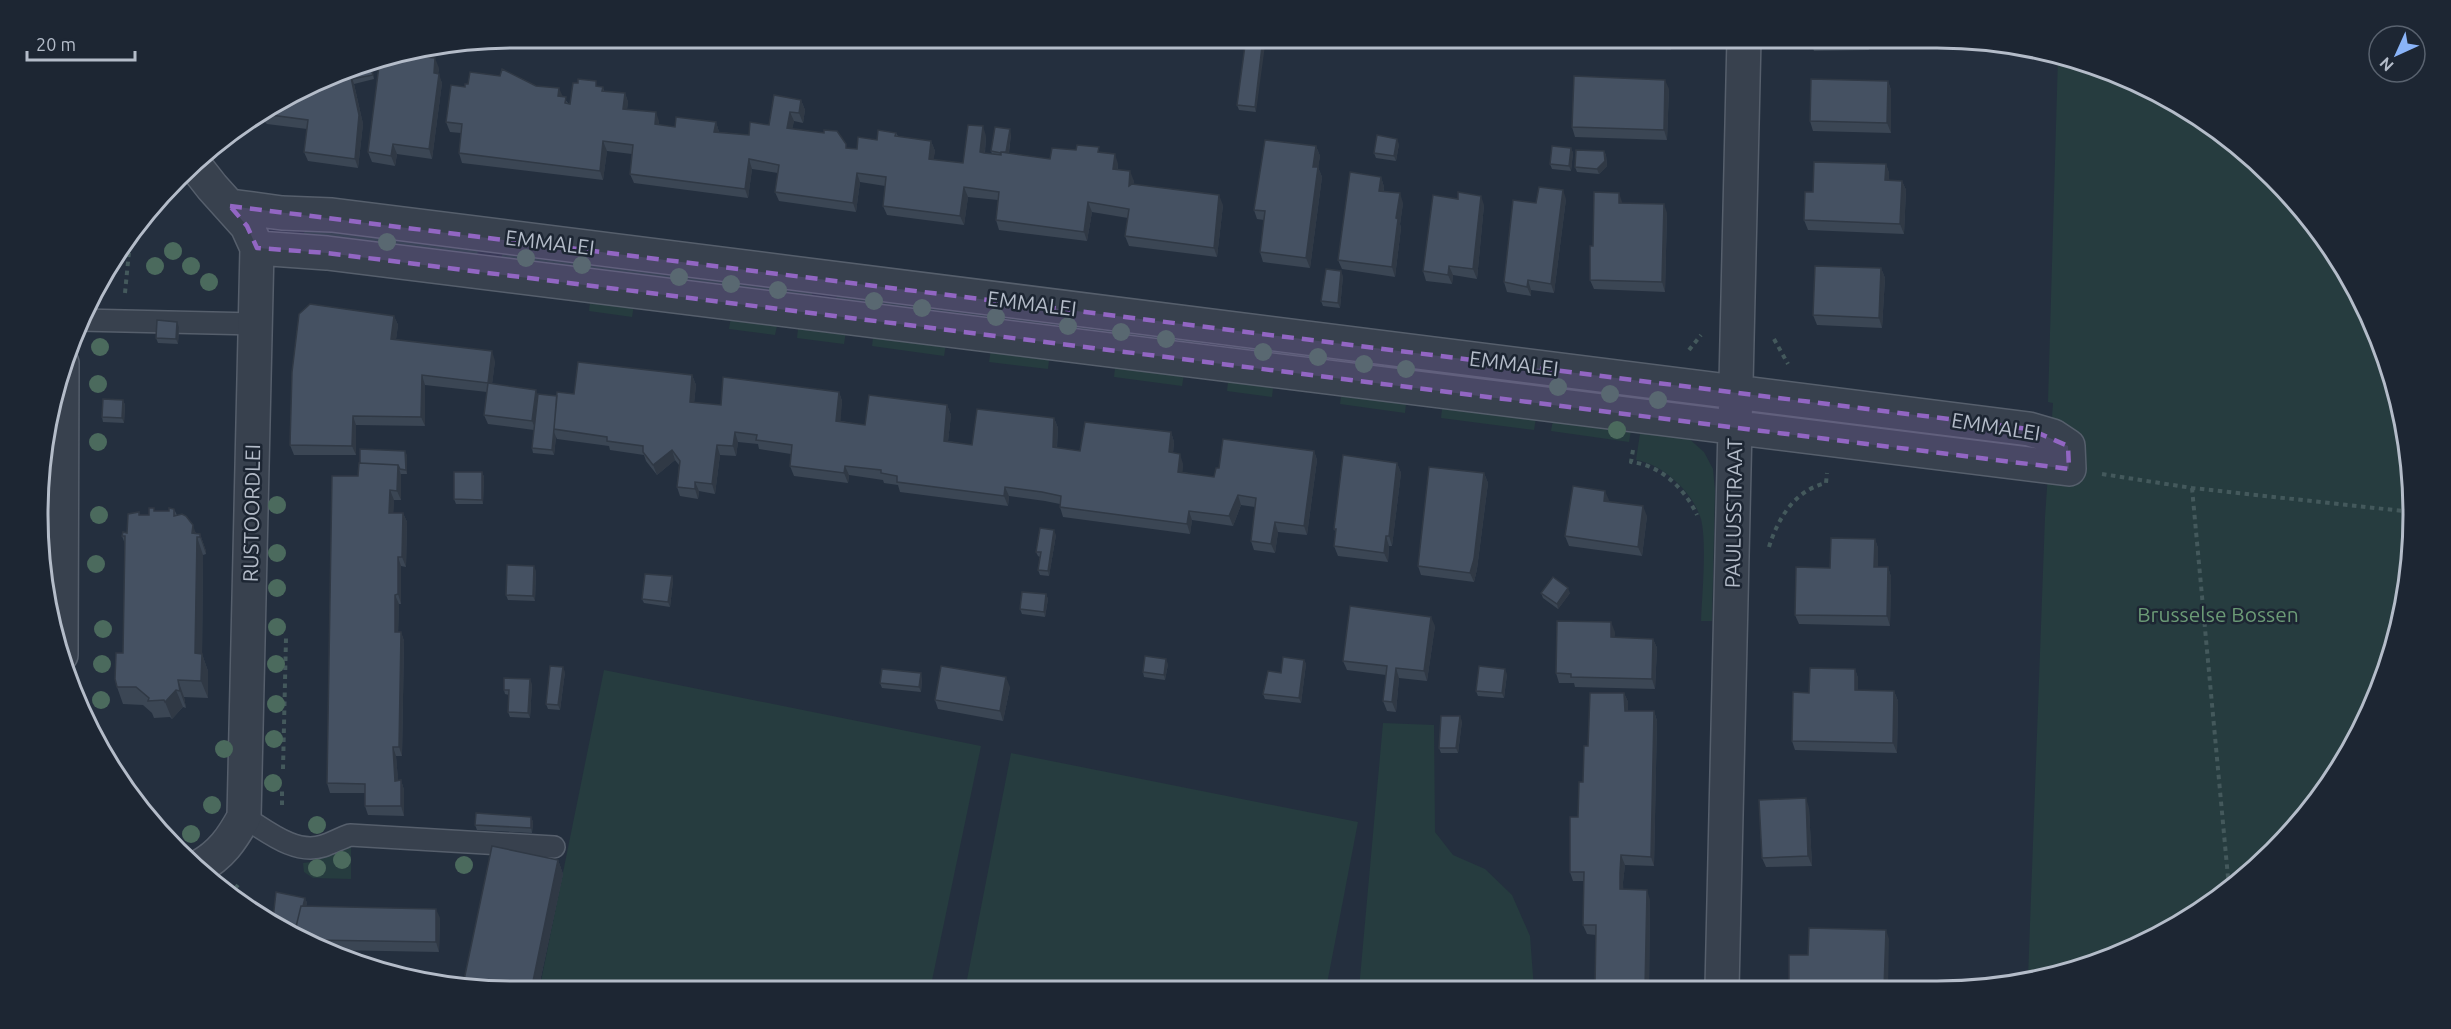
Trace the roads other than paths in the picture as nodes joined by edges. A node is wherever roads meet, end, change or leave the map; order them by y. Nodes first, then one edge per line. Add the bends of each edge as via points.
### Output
1 (1744, 48) edge
2 (199, 171) edge
3 (230, 206) junction
4 (257, 248) junction
5 (91, 320) edge
6 (256, 324) junction
7 (1735, 390) junction
8 (62, 403) edge
9 (1735, 429) junction
10 (61, 623) edge
11 (244, 818) junction
12 (554, 847) dead end
13 (205, 863) edge
14 (1722, 981) edge

1 - 7 street, PAULUSSTRAAT
2 - 3 street, RUSTOORDLEI
3 - 4 street, RUSTOORDLEI via 247,226
3 - 7 street, EMMALEI
4 - 6 street, RUSTOORDLEI
4 - 9 street, EMMALEI via 327,253
5 - 6 lane
6 - 11 street, RUSTOORDLEI
7 - 9 street, PAULUSSTRAAT
7 - 9 street, EMMALEI via 2030,429 2053,436 2068,446 2069,469
8 - 10 street
9 - 14 street, PAULUSSTRAAT
11 - 12 lane via 282,841 302,847 321,847 350,835
11 - 13 street, RUSTOORDLEI via 230,843

